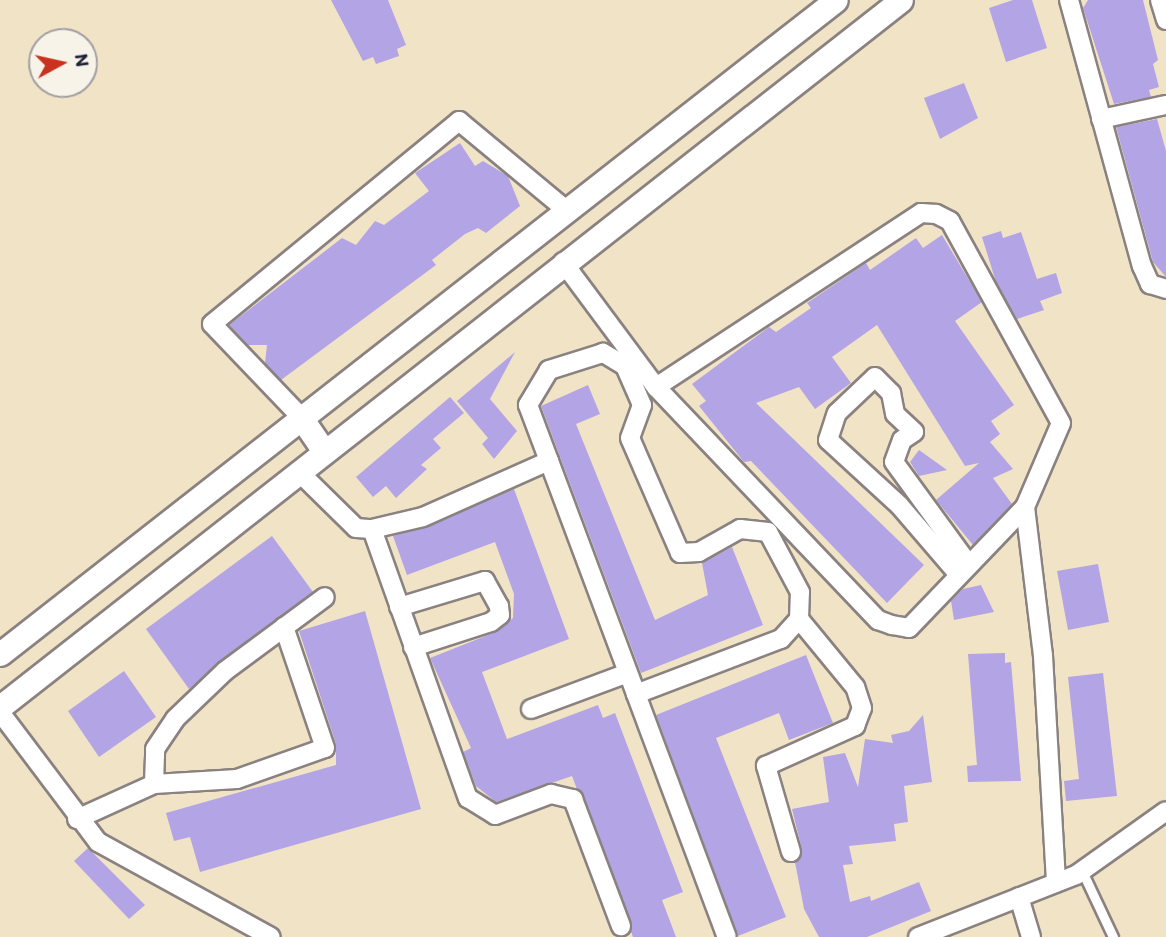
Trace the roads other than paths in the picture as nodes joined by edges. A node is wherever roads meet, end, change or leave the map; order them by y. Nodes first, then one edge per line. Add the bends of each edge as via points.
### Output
1 (836, 0) edge
2 (1069, 0) edge
3 (1160, 0) edge
4 (893, 3) edge
5 (1166, 19) edge
6 (1166, 105) edge
7 (1101, 119) junction
8 (565, 209) junction
9 (589, 241) junction
10 (563, 262) junction
11 (1166, 289) edge
12 (656, 387) junction
13 (300, 416) junction
14 (324, 451) junction
15 (549, 461) junction
16 (298, 471) junction
17 (1026, 507) junction
18 (372, 529) junction
19 (964, 570) junction
20 (325, 597) dead end
21 (399, 607) junction
22 (799, 619) junction
23 (284, 627) junction
24 (414, 647) junction
25 (0, 654) edge
26 (628, 673) junction
27 (636, 694) junction
28 (531, 709) dead end
29 (0, 710) edge
30 (154, 784) junction
31 (1166, 811) edge
32 (77, 819) junction
33 (791, 852) dead end
34 (1082, 871) junction
35 (1056, 883) junction
36 (1019, 897) junction
37 (621, 926) dead end
38 (271, 937) edge
39 (727, 937) edge
40 (918, 937) edge
41 (1031, 937) edge
42 (1113, 937) edge

1 - 8 street
2 - 7 street
3 - 5 street
4 - 9 street
6 - 7 street
7 - 11 street via 1142,266 1150,284
8 - 9 street
8 - 13 street
8 - 13 street via 459,121 212,324
9 - 10 street
10 - 12 street
10 - 14 street
12 - 17 street via 921,213 936,214 950,221 1061,423
12 - 19 street via 878,620 909,628
13 - 14 street
13 - 25 street
14 - 16 street
15 - 18 street via 423,517
15 - 22 street via 528,405 536,383 548,370 603,353 614,358 642,405 630,438 680,553 699,552 740,529 768,532 800,592
15 - 26 street
16 - 18 street via 356,528
16 - 29 street
17 - 19 street
17 - 35 street via 1043,656
18 - 21 street
19 - 19 street via 828,440 836,413 875,377 891,393 895,414 914,432 902,440 894,462
20 - 23 street
21 - 24 street
21 - 24 street via 485,581 499,606 500,615 491,622
22 - 27 street via 781,639
22 - 33 street via 855,687 862,708 855,726 766,766
23 - 30 street via 175,719 155,749
23 - 30 street via 325,748 237,779
24 - 37 street via 468,798 495,815 551,794 573,799
26 - 27 street
26 - 28 street
27 - 39 street
29 - 32 street
30 - 32 street
31 - 34 street
32 - 38 street via 98,842
34 - 35 street
34 - 42 lane
35 - 36 street
36 - 40 street
36 - 41 street

